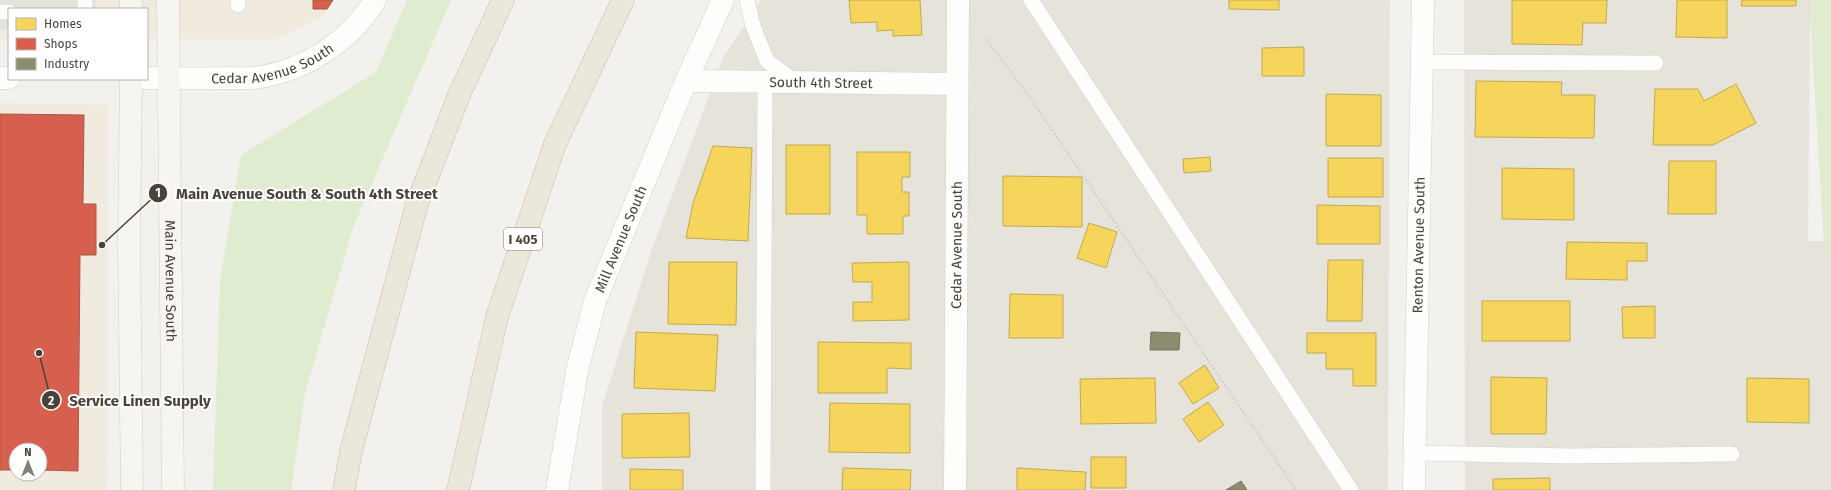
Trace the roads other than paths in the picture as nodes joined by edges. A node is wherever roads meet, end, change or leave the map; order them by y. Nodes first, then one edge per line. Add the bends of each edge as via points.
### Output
1 (168, 0) edge
2 (375, 0) edge
3 (503, 0) edge
4 (622, 0) edge
5 (723, 0) edge
6 (747, 0) edge
7 (1031, 0) edge
8 (1423, 0) edge
9 (958, 10) edge
10 (1422, 62) junction
11 (1656, 63) dead end
12 (157, 78) edge
13 (131, 80) edge
14 (686, 81) junction
15 (765, 82) junction
16 (796, 82) junction
17 (957, 84) junction
18 (1415, 453) junction
19 (1732, 454) dead end
20 (132, 490) edge
21 (173, 490) edge
22 (344, 490) edge
23 (458, 490) edge
24 (557, 490) edge
25 (764, 490) edge
26 (955, 490) edge
27 (1351, 490) edge
28 (1414, 490) edge

1 - 12 main road, Main Avenue South
2 - 12 street, Cedar Avenue South via 368,11 330,48 311,60 283,72 259,77
3 - 22 highway via 459,95 417,204 351,451
4 - 23 highway, I 405 via 552,152 497,317
5 - 14 street, Mill Avenue South
6 - 16 lane via 753,26 767,61
7 - 27 lane
8 - 10 street, Renton Avenue South
9 - 17 street, Cedar Avenue South
10 - 11 lane
10 - 18 street, Renton Avenue South
12 - 21 main road, Main Avenue South via 172,247 170,277
13 - 20 main road via 129,242
14 - 15 street, South 4th Street
14 - 24 street, Mill Avenue South via 595,301 577,371
15 - 16 street, South 4th Street
15 - 25 lane
16 - 17 street, South 4th Street
17 - 26 street, Cedar Avenue South
18 - 19 lane via 1569,456
18 - 28 street, Renton Avenue South

